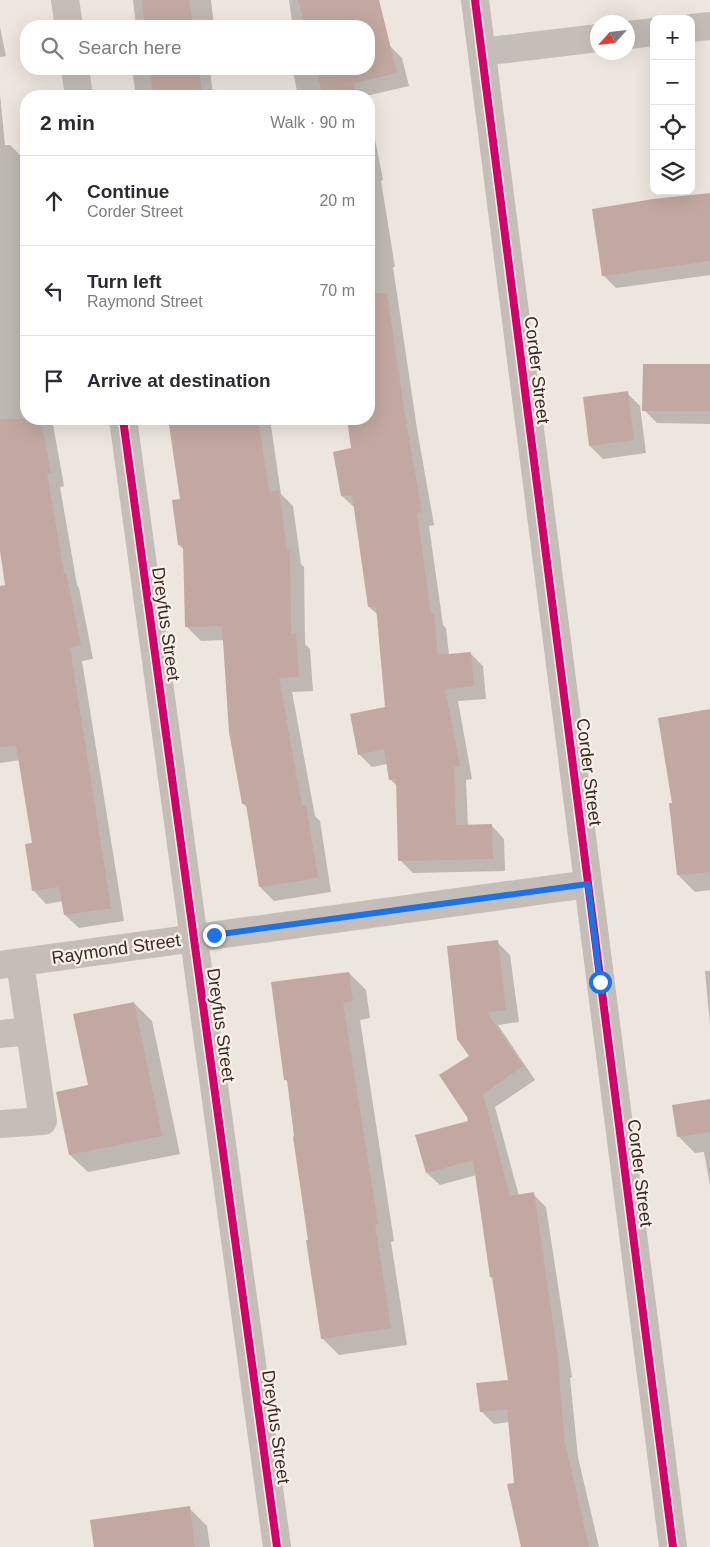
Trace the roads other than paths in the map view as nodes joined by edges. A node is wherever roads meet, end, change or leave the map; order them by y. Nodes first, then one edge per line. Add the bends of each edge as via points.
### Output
1 (66, 0) edge
2 (475, 0) edge
3 (68, 20) edge
4 (710, 26) edge
5 (695, 28) edge
6 (650, 32) edge
7 (635, 34) edge
8 (590, 39) edge
9 (482, 52) junction
10 (76, 75) edge
11 (78, 90) edge
12 (124, 425) edge
13 (588, 884) junction
14 (194, 938) junction
15 (10, 963) edge
16 (30, 1031) junction
17 (0, 1034) edge
18 (0, 1124) edge
19 (277, 1547) edge
20 (673, 1547) edge

1 - 3 street
2 - 9 street, Corder Street
4 - 5 street
6 - 7 street
8 - 9 street
9 - 13 street, Corder Street
10 - 11 street
12 - 14 street, Dreyfus Street
13 - 14 street, Raymond Street
13 - 20 street, Corder Street
14 - 15 street, Raymond Street
14 - 19 street, Dreyfus Street
15 - 16 street
16 - 17 street
16 - 18 street via 43,1121

